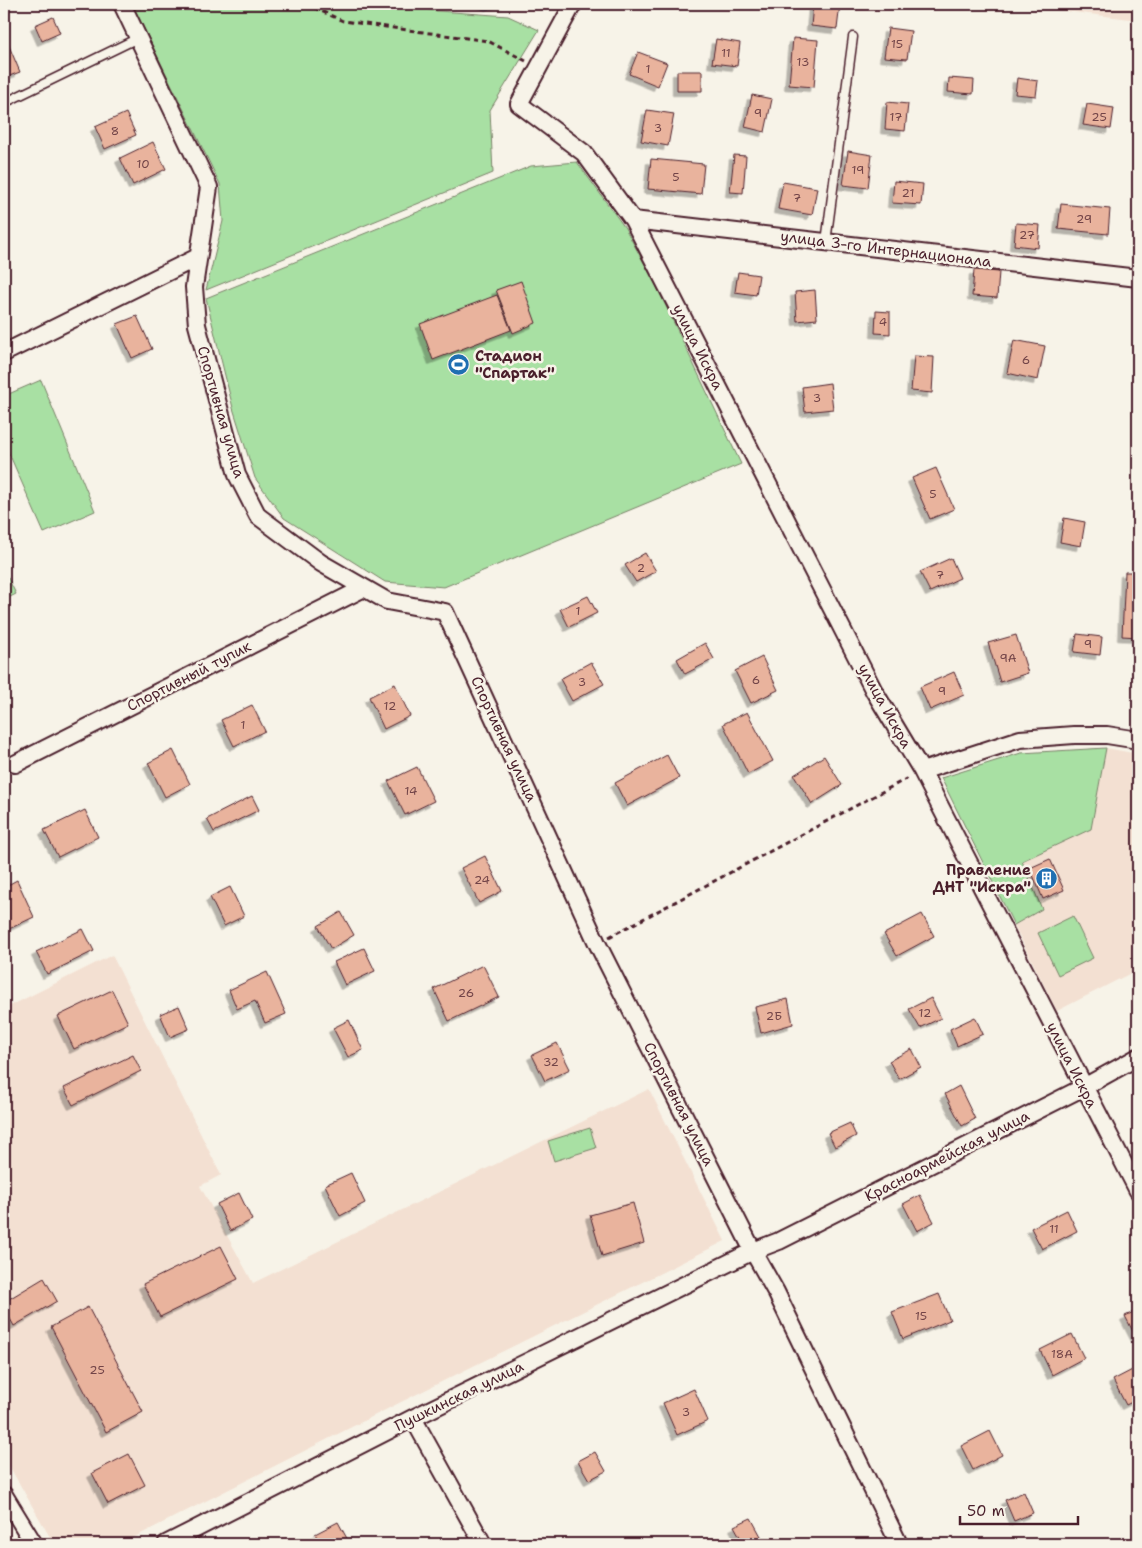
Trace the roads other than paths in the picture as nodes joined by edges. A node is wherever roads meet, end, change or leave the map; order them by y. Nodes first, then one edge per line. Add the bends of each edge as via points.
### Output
1 (122, 4) edge
2 (573, 4) edge
3 (853, 37) dead end
4 (138, 38) junction
5 (4, 103) edge
6 (633, 220) junction
7 (826, 242) junction
8 (198, 257) junction
9 (1138, 278) edge
10 (4, 353) edge
11 (364, 588) junction
12 (1138, 740) edge
13 (15, 764) dead end
14 (922, 771) junction
15 (1138, 1057) edge
16 (1084, 1087) junction
17 (1138, 1191) edge
18 (753, 1251) junction
19 (413, 1418) junction
20 (4, 1495) edge
21 (34, 1544) edge
22 (166, 1544) edge
23 (483, 1544) edge
24 (899, 1544) edge

1 - 4 street, Спортивная улица
2 - 6 street, улица Искра via 519,104 584,153
3 - 7 lane
4 - 5 lane
4 - 8 street, Спортивная улица via 209,187
6 - 7 street, улица 3-го Интернационала
6 - 14 street, улица Искра via 874,691
7 - 9 street, улица 3-го Интернационала
8 - 10 street
8 - 11 street, Спортивная улица via 194,287 196,325 237,475 258,516 321,563
11 - 13 street, Спортивный тупик
11 - 18 street, Спортивная улица via 387,601 446,612 597,943
12 - 14 street via 1107,735 1020,739
14 - 16 street, улица Искра
15 - 16 street, Красноармейская улица
16 - 17 street, улица Искра
16 - 18 street, Красноармейская улица via 779,1241
18 - 19 street, Пушкинская улица
18 - 24 street, Спортивная улица
19 - 22 street, Пушкинская улица
19 - 23 street
20 - 21 street

